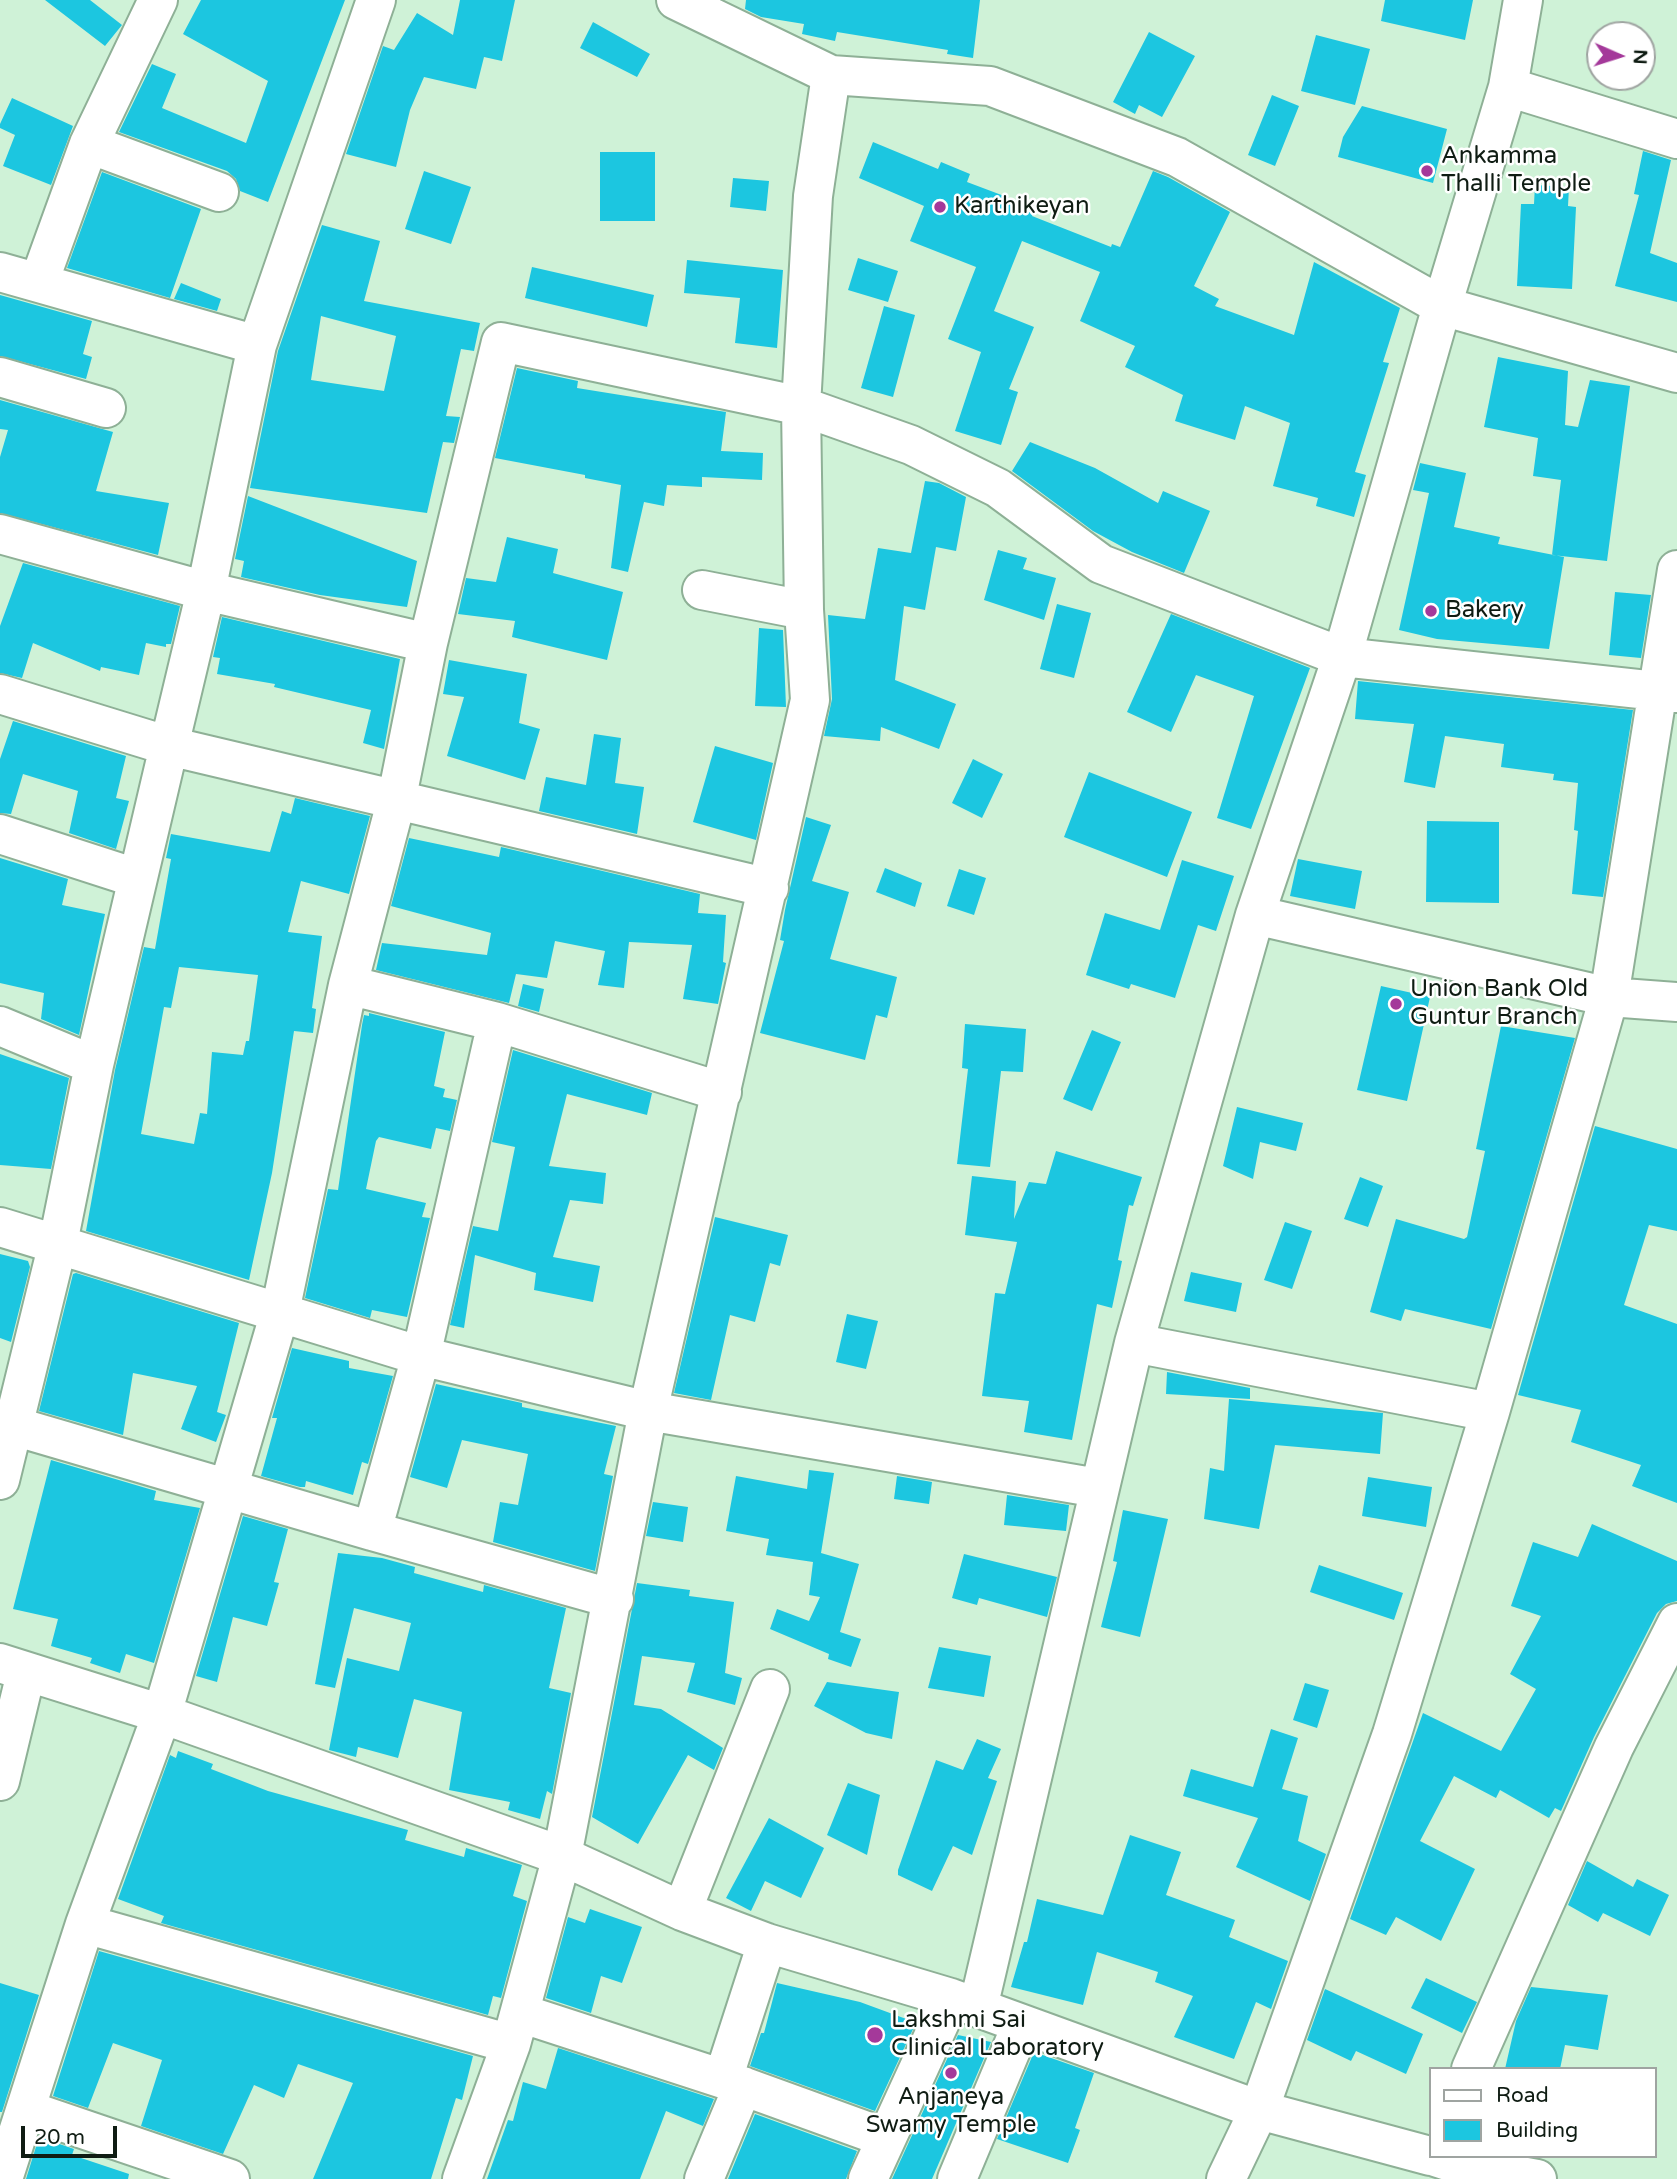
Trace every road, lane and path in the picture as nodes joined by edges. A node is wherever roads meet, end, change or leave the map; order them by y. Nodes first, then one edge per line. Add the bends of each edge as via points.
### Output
1 (158, 0) edge
2 (376, 0) edge
3 (676, 0) edge
4 (1520, 1) edge
5 (831, 75) junction
6 (1508, 87) junction
7 (1677, 139) edge
8 (89, 144) junction
9 (219, 192) dead end
10 (0, 272) edge
11 (39, 282) junction
12 (1442, 306) junction
13 (257, 345) junction
14 (1677, 373) edge
15 (0, 377) edge
16 (801, 406) junction
17 (106, 408) dead end
18 (0, 534) edge
19 (1677, 570) edge
20 (702, 590) dead end
21 (206, 591) junction
22 (804, 610) junction
23 (428, 643) junction
24 (1342, 657) junction
25 (1668, 692) edge
26 (0, 694) edge
27 (169, 746) junction
28 (396, 802) junction
29 (0, 834) edge
30 (136, 878) junction
31 (769, 888) junction
32 (1255, 915) junction
33 (348, 985) junction
34 (1609, 997) junction
35 (1677, 1002) edge
36 (498, 1022) junction
37 (0, 1026) edge
38 (94, 1065) junction
39 (722, 1092) junction
40 (0, 1227) edge
41 (58, 1243) junction
42 (280, 1312) junction
43 (1134, 1343) junction
44 (421, 1356) junction
45 (648, 1412) junction
46 (1490, 1412) junction
47 (6, 1424) edge
48 (0, 1480) edge
49 (1098, 1488) junction
50 (229, 1490) junction
51 (372, 1531) junction
52 (614, 1599) junction
53 (1677, 1623) edge
54 (13, 1668) edge
55 (771, 1689) dead end
56 (162, 1714) junction
57 (0, 1781) edge
58 (562, 1856) junction
59 (682, 1911) junction
60 (85, 1924) junction
61 (767, 1943) junction
62 (965, 2003) junction
63 (1022, 2024) junction
64 (516, 2028) junction
65 (1472, 2067) edge
66 (733, 2082) junction
67 (27, 2110) junction
68 (1259, 2110) junction
69 (886, 2138) junction
70 (1444, 2164) edge
71 (3, 2179) edge
72 (230, 2179) edge
73 (462, 2179) edge
74 (704, 2179) edge
75 (868, 2179) edge
76 (957, 2179) edge
77 (1226, 2179) edge
78 (1537, 2179) edge

1 - 8 street
2 - 13 street
3 - 5 street
4 - 6 street
5 - 12 street via 990,86 1177,157
5 - 16 street via 813,196
6 - 7 street
6 - 12 street
8 - 9 street
8 - 11 street
10 - 11 street
11 - 13 street
12 - 14 street
12 - 24 street
13 - 21 street
15 - 17 street
16 - 22 street
16 - 23 street via 501,342
16 - 24 street via 911,445 999,488 1101,564
18 - 21 street
19 - 25 street
20 - 22 street
21 - 23 street
21 - 27 street
22 - 31 street via 810,701
23 - 28 street
24 - 25 street
24 - 32 street
25 - 34 street
26 - 27 street
27 - 28 street
27 - 30 street
28 - 31 street
28 - 33 street
29 - 30 street
30 - 38 street
31 - 39 street
32 - 34 street
32 - 43 street
33 - 36 street
33 - 42 street
34 - 35 street
34 - 46 street
36 - 39 street
36 - 44 street
37 - 38 street
38 - 41 street
39 - 45 street
40 - 41 street
41 - 42 street
41 - 47 street
42 - 44 street
42 - 50 street
43 - 46 street
43 - 49 street
44 - 45 street
44 - 51 street
45 - 49 street
45 - 52 street
46 - 68 street via 1392,1734
47 - 48 street
47 - 50 street
49 - 62 street
50 - 51 street
50 - 56 street
51 - 52 street
52 - 58 street
53 - 65 street via 1614,1747
54 - 56 street
54 - 57 street
55 - 59 street
56 - 58 street
56 - 60 street
58 - 59 street
58 - 64 street
59 - 61 street
60 - 64 street
60 - 67 street
61 - 62 street
61 - 66 street
62 - 63 street
62 - 69 street
63 - 68 street
63 - 76 street
64 - 66 street
64 - 73 street
66 - 69 street
66 - 74 street
67 - 71 street
67 - 72 street
68 - 70 street
68 - 77 street
69 - 75 street
70 - 78 street

